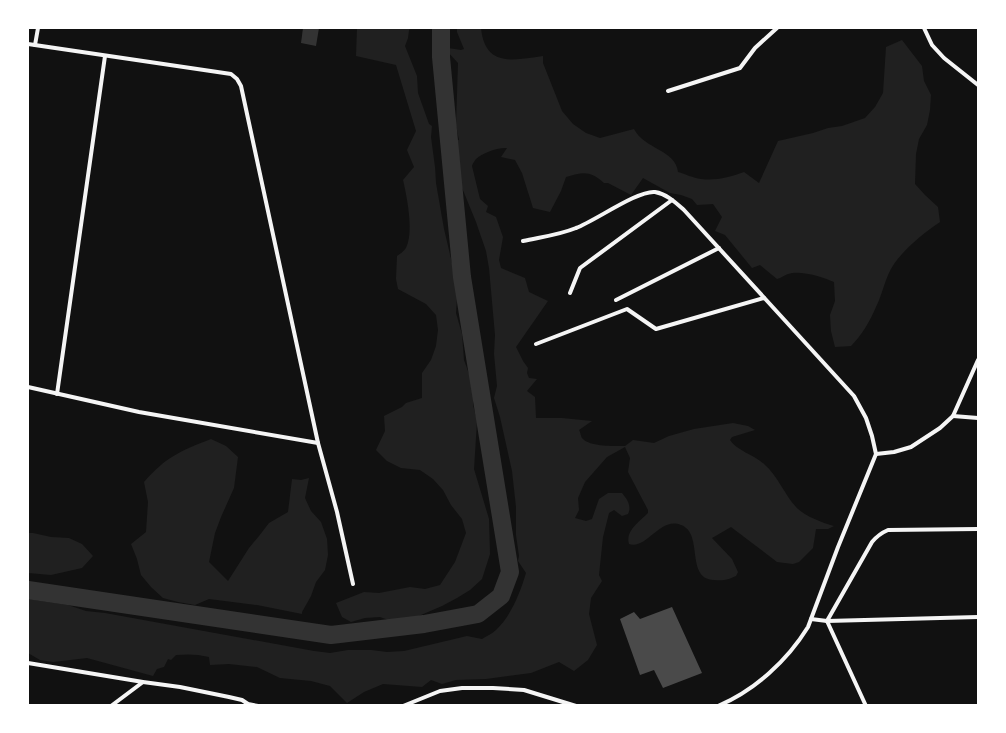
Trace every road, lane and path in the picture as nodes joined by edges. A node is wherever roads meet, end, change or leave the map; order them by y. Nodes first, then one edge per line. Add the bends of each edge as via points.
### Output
1 (38, 28) edge
2 (777, 28) edge
3 (924, 28) edge
4 (28, 44) edge
5 (35, 45) junction
6 (105, 56) junction
7 (978, 85) edge
8 (668, 91) dead end
9 (672, 200) junction
10 (523, 240) dead end
11 (719, 248) junction
12 (570, 293) dead end
13 (764, 298) junction
14 (616, 300) dead end
15 (536, 344) dead end
16 (978, 360) edge
17 (28, 387) edge
18 (57, 394) junction
19 (953, 416) junction
20 (978, 418) edge
21 (318, 442) junction
22 (876, 454) junction
23 (978, 529) edge
24 (353, 584) dead end
25 (978, 617) edge
26 (811, 619) junction
27 (827, 621) junction
28 (28, 663) edge
29 (143, 682) junction
30 (111, 706) edge
31 (258, 706) edge
32 (403, 706) edge
33 (576, 706) edge
34 (718, 706) edge
35 (866, 706) edge

1 - 5 street
2 - 8 street via 755,48 740,68
3 - 7 street via 932,45 944,58
4 - 5 street
5 - 6 street
6 - 18 street
6 - 21 street via 231,74 241,86
9 - 10 street via 663,194 650,192 576,228
9 - 11 street
9 - 12 street via 580,268
11 - 13 street
11 - 14 street
13 - 15 street via 656,329 628,309
13 - 22 street via 854,396 866,418
16 - 19 street
17 - 18 street
18 - 21 street via 139,412
19 - 20 street
19 - 22 street via 911,447
21 - 24 street
22 - 26 street
23 - 27 street via 888,530 876,537
25 - 27 street
26 - 27 street
26 - 34 street via 802,638 783,660 757,683
27 - 35 street
28 - 29 street
29 - 30 street
29 - 31 street via 229,697
32 - 33 street via 440,691 462,688 524,690

